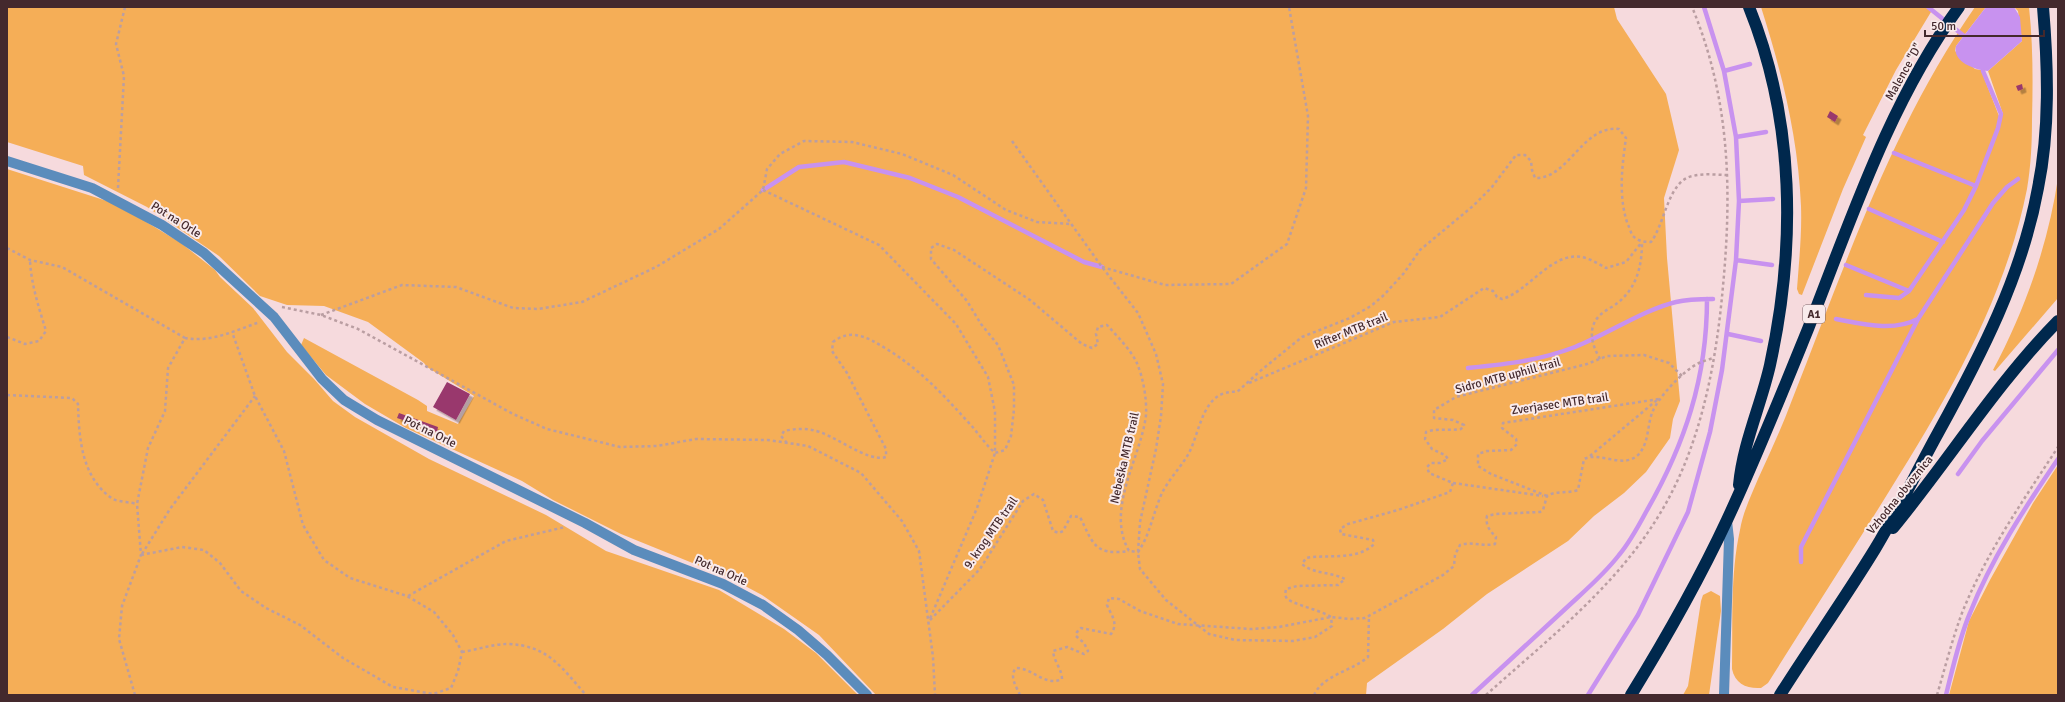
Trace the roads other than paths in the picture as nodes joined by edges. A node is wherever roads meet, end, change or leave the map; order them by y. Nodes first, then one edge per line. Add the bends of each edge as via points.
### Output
1 (1749, 7) edge
2 (1959, 7) edge
3 (2043, 7) edge
4 (7, 161) edge
5 (2058, 321) edge
6 (1738, 496) junction
7 (1727, 521) junction
8 (1875, 548) junction
9 (867, 695) edge
10 (1631, 695) edge
11 (1724, 695) edge
12 (1780, 695) edge

1 - 6 highway via 1766,55 1784,137 1788,219 1785,270 1774,344 1766,380 1747,439
2 - 6 highway, Malence "D" / A1 via 1913,82 1888,131 1788,380
3 - 8 highway via 2047,100 2039,187 2030,228 2009,289 1965,386
4 - 9 street, Pot na Orle via 92,188 162,225 204,253 274,317 322,379 344,400 377,420 634,550 723,584 763,605 827,655
5 - 8 highway, Vzhodna obvoznica via 1996,392 1914,502
6 - 7 highway, A1
7 - 10 highway, A1 via 1673,624
7 - 11 street via 1729,539
8 - 12 highway

